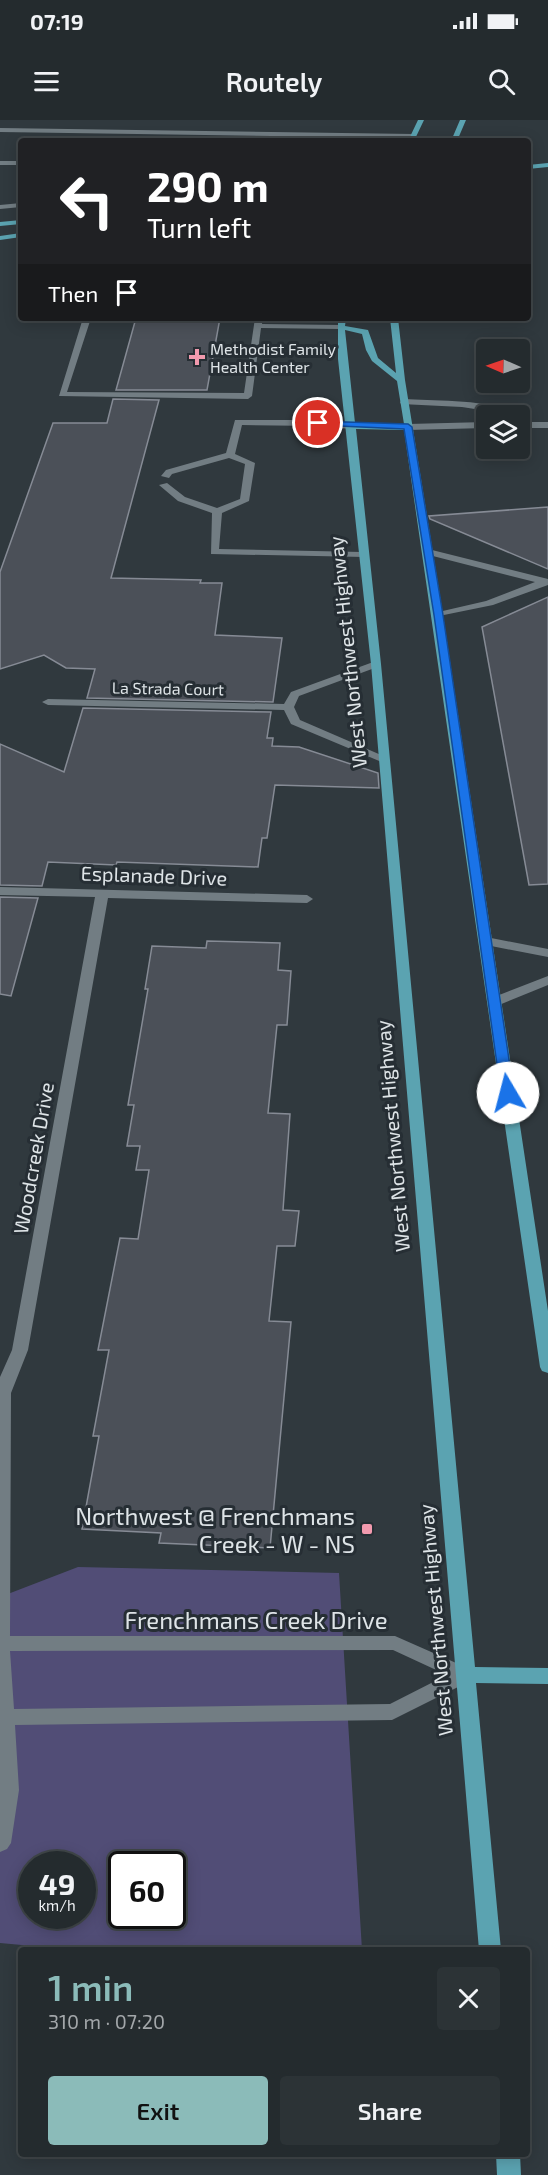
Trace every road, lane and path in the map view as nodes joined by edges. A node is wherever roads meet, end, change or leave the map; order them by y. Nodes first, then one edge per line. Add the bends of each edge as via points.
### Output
1 (421, 120) edge
2 (463, 120) edge
3 (0, 130) edge
4 (339, 134) junction
5 (337, 138) edge
6 (397, 138) edge
7 (412, 138) edge
8 (455, 138) edge
9 (0, 163) edge
10 (18, 163) edge
11 (548, 165) edge
12 (531, 167) edge
13 (18, 205) edge
14 (0, 207) edge
15 (18, 222) edge
16 (0, 225) edge
17 (18, 235) edge
18 (0, 238) edge
19 (86, 321) edge
20 (394, 321) edge
21 (259, 322) edge
22 (341, 322) edge
23 (401, 380) junction
24 (404, 402) junction
25 (472, 406) junction
26 (476, 406) edge
27 (476, 409) edge
28 (530, 420) edge
29 (476, 425) edge
30 (530, 425) edge
31 (546, 425) edge
32 (351, 426) junction
33 (408, 427) junction
34 (230, 455) junction
35 (217, 511) junction
36 (429, 552) junction
37 (362, 555) junction
38 (546, 582) edge
39 (438, 615) junction
40 (376, 664) junction
41 (48, 702) dead end
42 (288, 707) junction
43 (384, 760) junction
44 (0, 891) edge
45 (102, 893) junction
46 (307, 899) dead end
47 (486, 941) junction
48 (548, 953) edge
49 (548, 980) edge
50 (494, 1002) junction
51 (548, 1367) edge
52 (1, 1394) edge
53 (0, 1644) edge
54 (465, 1675) junction
55 (548, 1676) edge
56 (3, 1717) junction
57 (0, 1844) edge
58 (490, 1947) edge
59 (507, 2157) edge
60 (509, 2175) edge

1 - 7 main road
2 - 8 main road
3 - 4 street
4 - 5 street
4 - 6 street
9 - 10 street
11 - 12 main road
13 - 14 street
15 - 16 main road
17 - 18 main road
19 - 21 street via 62,394 248,396
20 - 23 main road
21 - 22 street
22 - 23 main road via 365,332 370,352 380,366
22 - 32 main road, West Northwest Highway
23 - 24 main road
24 - 25 street
24 - 33 main road
25 - 26 street
25 - 27 street
28 - 31 street
29 - 33 street
30 - 31 street
32 - 33 main road
32 - 34 street via 238,422
32 - 37 main road, West Northwest Highway
33 - 36 main road
34 - 35 street via 250,463 244,501
34 - 35 street via 169,472 165,481 170,492 185,501
35 - 37 street via 214,552
36 - 38 street
36 - 39 main road
37 - 40 main road, West Northwest Highway
38 - 39 street via 489,603
39 - 47 main road
40 - 42 street via 295,694
40 - 43 main road, West Northwest Highway
41 - 42 street, La Strada Court
42 - 43 street via 295,722
43 - 54 main road, West Northwest Highway
44 - 45 street, Esplanade Drive
45 - 46 street, Esplanade Drive
45 - 52 street, Woodcreek Drive via 21,1350
47 - 48 street
47 - 50 main road
49 - 50 street
50 - 51 main road
52 - 53 street, Woodcreek Drive
53 - 54 street, Frenchmans Creek Drive via 395,1643
53 - 56 street, Woodcreek Drive
54 - 55 main road
54 - 56 street via 392,1712
54 - 58 main road, West Northwest Highway
56 - 57 street, Woodcreek Drive via 9,1790
59 - 60 main road

